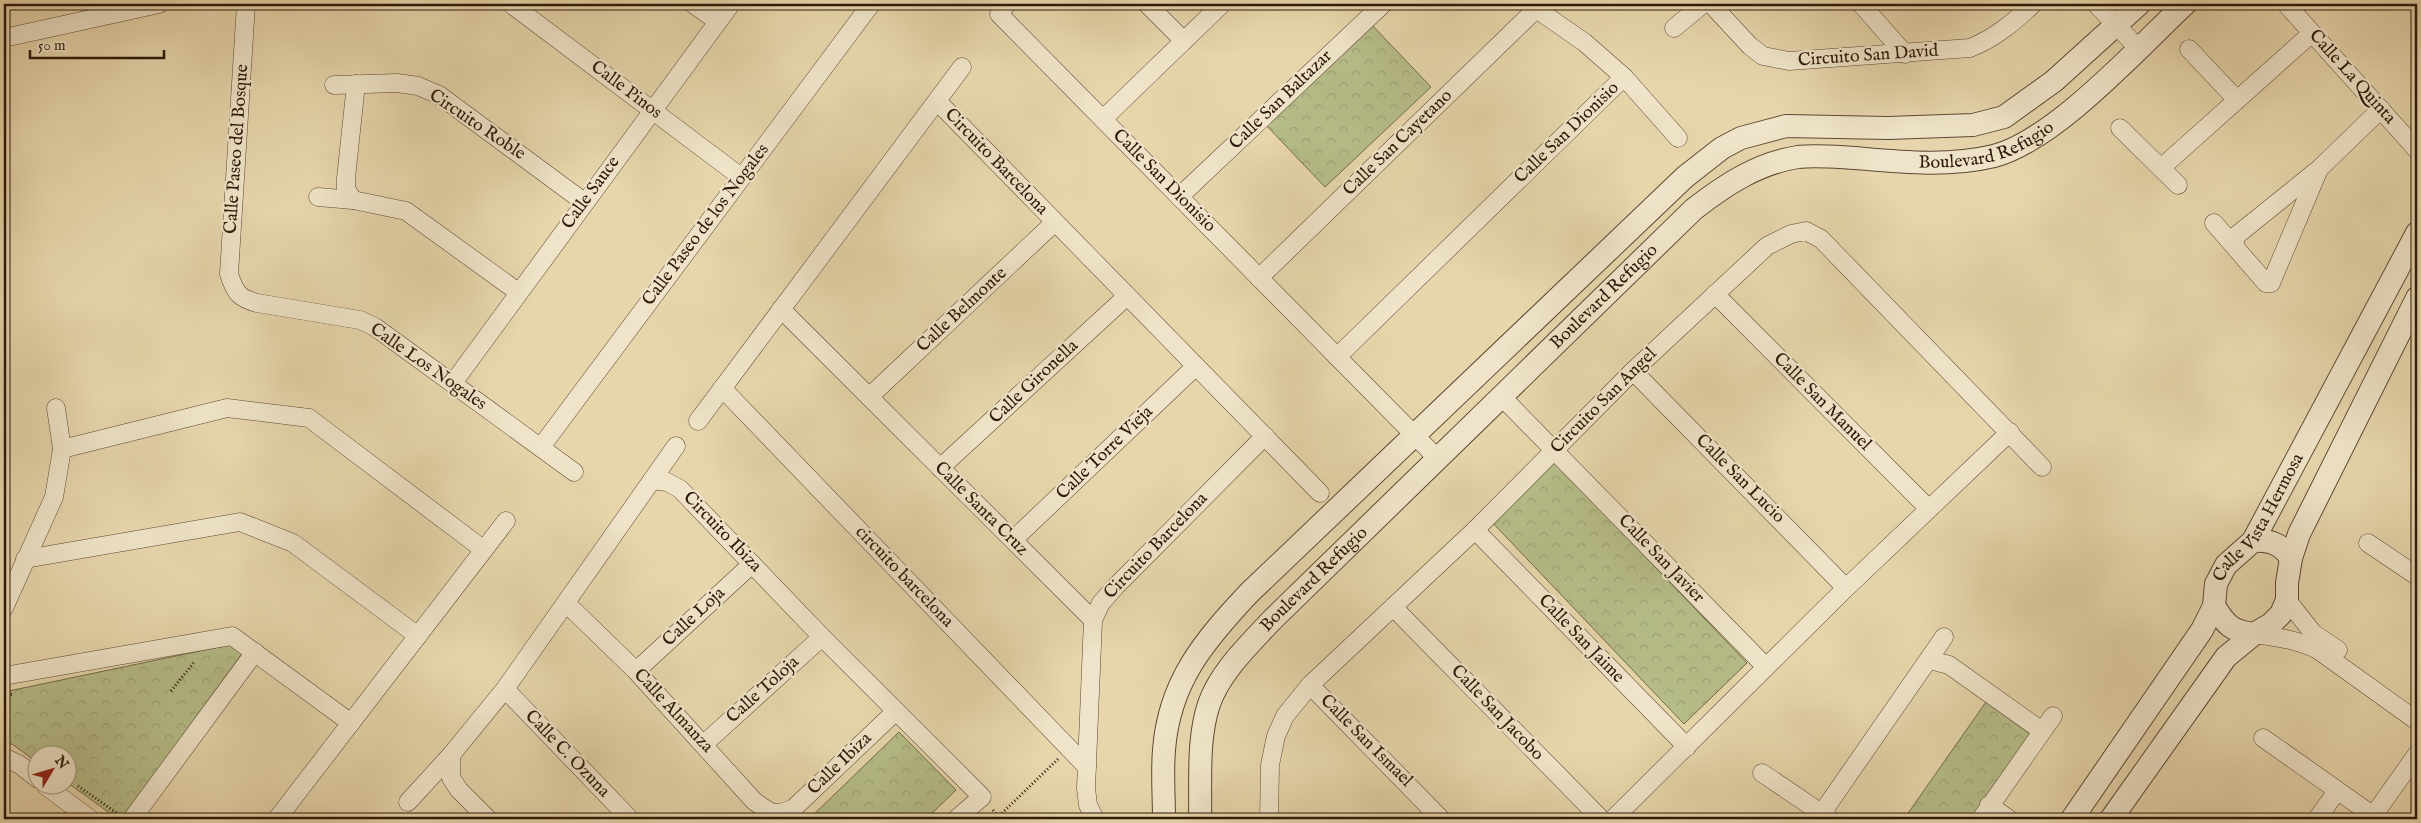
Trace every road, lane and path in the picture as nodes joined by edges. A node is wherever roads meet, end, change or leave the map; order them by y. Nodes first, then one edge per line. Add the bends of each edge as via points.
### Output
1 (159, 4) edge
2 (246, 4) edge
3 (511, 4) edge
4 (693, 4) edge
5 (731, 4) edge
6 (871, 4) edge
7 (1007, 4) edge
8 (1148, 4) edge
9 (1222, 4) edge
10 (1383, 4) edge
11 (1703, 4) edge
12 (1711, 4) edge
13 (1861, 4) edge
14 (2096, 4) edge
15 (2139, 4) edge
16 (2185, 4) edge
17 (2286, 4) edge
18 (1532, 6) edge
19 (2024, 7) edge
20 (717, 21) junction
21 (2116, 26) junction
22 (1674, 28) dead end
23 (2312, 33) junction
24 (4, 38) edge
25 (1184, 41) junction
26 (2138, 48) junction
27 (2189, 49) dead end
28 (1906, 54) junction
29 (962, 67) dead end
30 (1624, 77) junction
31 (356, 84) junction
32 (334, 85) dead end
33 (2237, 100) junction
34 (937, 101) junction
35 (652, 109) junction
36 (2381, 109) junction
37 (1102, 119) junction
38 (2120, 128) dead end
39 (1678, 138) dead end
40 (1741, 138) junction
41 (2417, 150) edge
42 (2161, 168) junction
43 (2319, 169) junction
44 (1747, 172) junction
45 (741, 177) junction
46 (2178, 186) dead end
47 (318, 197) dead end
48 (1180, 197) junction
49 (353, 200) junction
50 (584, 202) junction
51 (1056, 222) junction
52 (2214, 223) dead end
53 (2417, 233) edge
54 (2234, 244) junction
55 (1260, 278) junction
56 (518, 292) junction
57 (238, 293) joint
58 (1714, 294) junction
59 (1127, 296) junction
60 (2417, 298) edge
61 (781, 309) junction
62 (1337, 357) junction
63 (1196, 366) junction
64 (1633, 371) junction
65 (453, 383) junction
66 (722, 388) junction
67 (869, 397) junction
68 (1502, 397) junction
69 (56, 408) dead end
70 (698, 421) dead end
71 (2010, 432) junction
72 (1265, 436) junction
73 (1415, 436) junction
74 (676, 446) dead end
75 (541, 447) junction
76 (62, 448) junction
77 (1555, 450) junction
78 (1438, 459) junction
79 (2042, 467) dead end
80 (940, 468) junction
81 (574, 472) dead end
82 (652, 480) junction
83 (1320, 493) dead end
84 (1929, 509) junction
85 (506, 521) dead end
86 (1475, 530) junction
87 (1013, 540) junction
88 (2253, 541) junction
89 (2368, 543) dead end
90 (484, 550) junction
91 (2291, 558) junction
92 (25, 559) junction
93 (752, 564) junction
94 (2417, 576) edge
95 (1846, 588) junction
96 (2287, 600) junction
97 (566, 603) junction
98 (2214, 606) junction
99 (1393, 607) junction
100 (4, 608) edge
101 (1093, 620) junction
102 (2254, 634) junction
103 (418, 636) junction
104 (822, 637) junction
105 (1944, 638) dead end
106 (210, 640) junction
107 (255, 652) junction
108 (1930, 660) junction
109 (1766, 667) junction
110 (636, 671) junction
111 (4, 676) edge
112 (1310, 685) junction
113 (505, 689) junction
114 (171, 691) dead end
115 (23, 692) dead end
116 (4, 696) edge
117 (2417, 707) edge
118 (896, 711) junction
119 (2053, 716) dead end
120 (2417, 721) edge
121 (351, 723) junction
122 (2042, 731) junction
123 (2263, 738) dead end
124 (704, 744) junction
125 (1687, 747) junction
126 (1069, 748) junction
127 (2417, 754) edge
128 (451, 755) junction
129 (4, 757) edge
130 (1087, 766) junction
131 (12, 768) edge
132 (1762, 773) dead end
133 (28, 775) edge
134 (78, 786) edge
135 (2337, 791) junction
136 (59, 796) edge
137 (982, 797) junction
138 (408, 802) dead end
139 (1985, 812) edge
140 (128, 814) edge
141 (782, 814) joint
142 (1826, 816) edge
143 (2375, 817) edge
144 (90, 819) edge
145 (277, 819) edge
146 (488, 819) edge
147 (630, 819) edge
148 (956, 819) edge
149 (1095, 819) edge
150 (1164, 819) edge
151 (1200, 819) edge
152 (1269, 819) edge
153 (1442, 819) edge
154 (1600, 819) edge
155 (1614, 819) edge
156 (2009, 819) edge
157 (2072, 819) edge
158 (2111, 819) edge
159 (2317, 819) edge

1 - 24 street
2 - 57 street, Calle Paseo del Bosque via 229,274
3 - 35 street, Calle Pinos
4 - 20 street
5 - 20 street, Calle Sauce
6 - 45 street, Calle Paseo de los Nogales
7 - 37 street, Calle San Dionisio via 999,14
8 - 25 street
9 - 25 street
10 - 48 street, Calle San Baltazar
11 - 22 street
12 - 28 street, Circuito San David via 1763,56 1789,61
13 - 28 street
14 - 21 street
15 - 21 street, Boulevard Refugio
16 - 26 street, Boulevard Refugio
17 - 23 street, Calle La Quinta
18 - 30 street, Calle San Dionisio via 1584,42
18 - 55 street, Calle San Cayetano
19 - 28 street, Circuito San David via 1993,37 1970,48
20 - 35 street, Calle Sauce
21 - 26 street
21 - 40 street, Boulevard Refugio via 2054,81 2004,117 1973,125 1888,128 1786,126
23 - 33 street
23 - 36 street, Calle La Quinta
25 - 37 street
26 - 44 street, Boulevard Refugio via 2050,126 2017,147 1995,155 1932,164 1798,157
27 - 33 street
29 - 34 street
30 - 39 street, Calle San Dionisio
30 - 62 street, Calle San Dionisio
31 - 32 street, Circuito Roble
31 - 49 street via 346,178 346,190
31 - 50 street, Circuito Roble via 418,86 439,95
33 - 42 street
34 - 51 street, Circuito Barcelona
34 - 61 street, Circuito Barcelona
35 - 45 street, Calle Pinos
35 - 50 street, Calle Sauce
36 - 41 street, Calle La Quinta
36 - 43 street
37 - 48 street, Calle San Dionisio
38 - 42 street
40 - 44 street
40 - 73 street, Boulevard Refugio via 1685,176
42 - 46 street
43 - 54 street via 2237,236
43 - 54 street via 2273,280 2268,284
44 - 68 street, Boulevard Refugio via 1694,209
45 - 75 street, Calle Paseo de los Nogales
47 - 49 street
48 - 55 street, Calle San Dionisio
49 - 56 street via 406,211
50 - 56 street, Calle Sauce
51 - 59 street, Circuito Barcelona
51 - 67 street, Calle Belmonte
52 - 54 street
53 - 88 street, Calle Vista Hermosa
55 - 62 street, Calle San Dionisio
56 - 65 street, Calle Sauce
57 - 65 street, Calle Los Nogales via 244,300 257,303 360,320
58 - 64 street, Circuito San Angel
58 - 71 street, Circuito San Angel via 1767,246 1791,234 1806,231 1821,239
58 - 84 street, Calle San Manuel
59 - 63 street, Circuito Barcelona
59 - 80 street, Calle Gironella
60 - 91 street, Calle Vista Hermosa via 2299,534
61 - 66 street, Circuito Barcelona
61 - 67 street
62 - 73 street, Calle San Dionisio
63 - 72 street, Circuito Barcelona
63 - 87 street, Calle Torre Vieja
64 - 77 street, Circuito San Angel
64 - 95 street, Calle San Lucio
65 - 75 street, Calle Los Nogales
66 - 70 street, Circuito Barcelona
66 - 126 street, circuito barcelona
67 - 80 street, Calle Santa Cruz
68 - 77 street, Calle San Javier
68 - 78 street, Boulevard Refugio
69 - 76 street
71 - 79 street, Circuito San Angel
71 - 84 street
72 - 83 street, Circuito Barcelona
72 - 101 street, Circuito Barcelona via 1116,586 1101,603
73 - 78 street, Calle San Dionisio
73 - 150 street, Boulevard Refugio via 1249,593 1197,652 1179,684 1169,716 1164,750
74 - 82 street
75 - 81 street, Calle Los Nogales
76 - 90 street via 227,408 309,418
76 - 92 street via 54,497
77 - 86 street, Circuito San Angel
77 - 109 street, Calle San Javier
78 - 151 street, Boulevard Refugio via 1271,621 1223,678 1209,703 1202,732
80 - 87 street, Calle Santa Cruz
82 - 93 street, Circuito Ibiza via 680,488
82 - 97 street
84 - 95 street
85 - 90 street
86 - 99 street, Circuito San Angel
86 - 125 street, Calle San Jaime
87 - 101 street, Calle Santa Cruz
88 - 91 street via 2266,540 2278,544
88 - 98 street, Calle Vista Hermosa via 2226,565 2216,584
89 - 94 street
90 - 103 street
91 - 96 street, Calle Vista Hermosa
92 - 100 street
92 - 103 street via 240,522 293,543
93 - 104 street, Circuito Ibiza
93 - 110 street, Calle Loja
95 - 109 street
96 - 102 street, Calle Vista Hermosa via 2281,614
96 - 117 street via 2313,633
97 - 110 street, Calle Almanza
97 - 113 street
98 - 102 street via 2230,627 2238,632
98 - 157 street, Calle Vista Hermosa via 2202,630
99 - 112 street, Circuito San Angel
99 - 154 street, Calle San Jacobo
101 - 130 street, Circuito Barcelona
102 - 120 street via 2307,644
102 - 158 street, Calle Vista Hermosa via 2226,657
103 - 121 street
104 - 118 street, Circuito Ibiza
104 - 124 street, Calle Toloja
105 - 108 street
106 - 107 street via 232,636
106 - 111 street
106 - 114 path
107 - 121 street
107 - 140 street
108 - 122 street via 1949,665
108 - 142 street
109 - 125 street
110 - 124 street, Calle Almanza
112 - 152 street, Circuito San Angel via 1284,716 1276,736 1270,764
112 - 153 street, Calle San Ismael
113 - 128 street
113 - 147 street, Calle C. Ozuna
115 - 116 path
118 - 137 street, Circuito Ibiza
118 - 141 street, Calle Ibiza via 794,808
119 - 122 street
121 - 145 street
122 - 139 street
123 - 135 street
124 - 141 street, Calle Almanza via 754,800 769,812
125 - 155 street
126 - 130 street, circuito barcelona
126 - 137 path via 998,817
127 - 143 street
128 - 138 street
128 - 146 street via 451,778
129 - 131 street
130 - 149 street, Circuito Barcelona via 1088,806
131 - 133 street
132 - 142 street
134 - 140 path via 119,816
135 - 143 street
135 - 159 street
136 - 144 street
137 - 148 street
139 - 156 street

